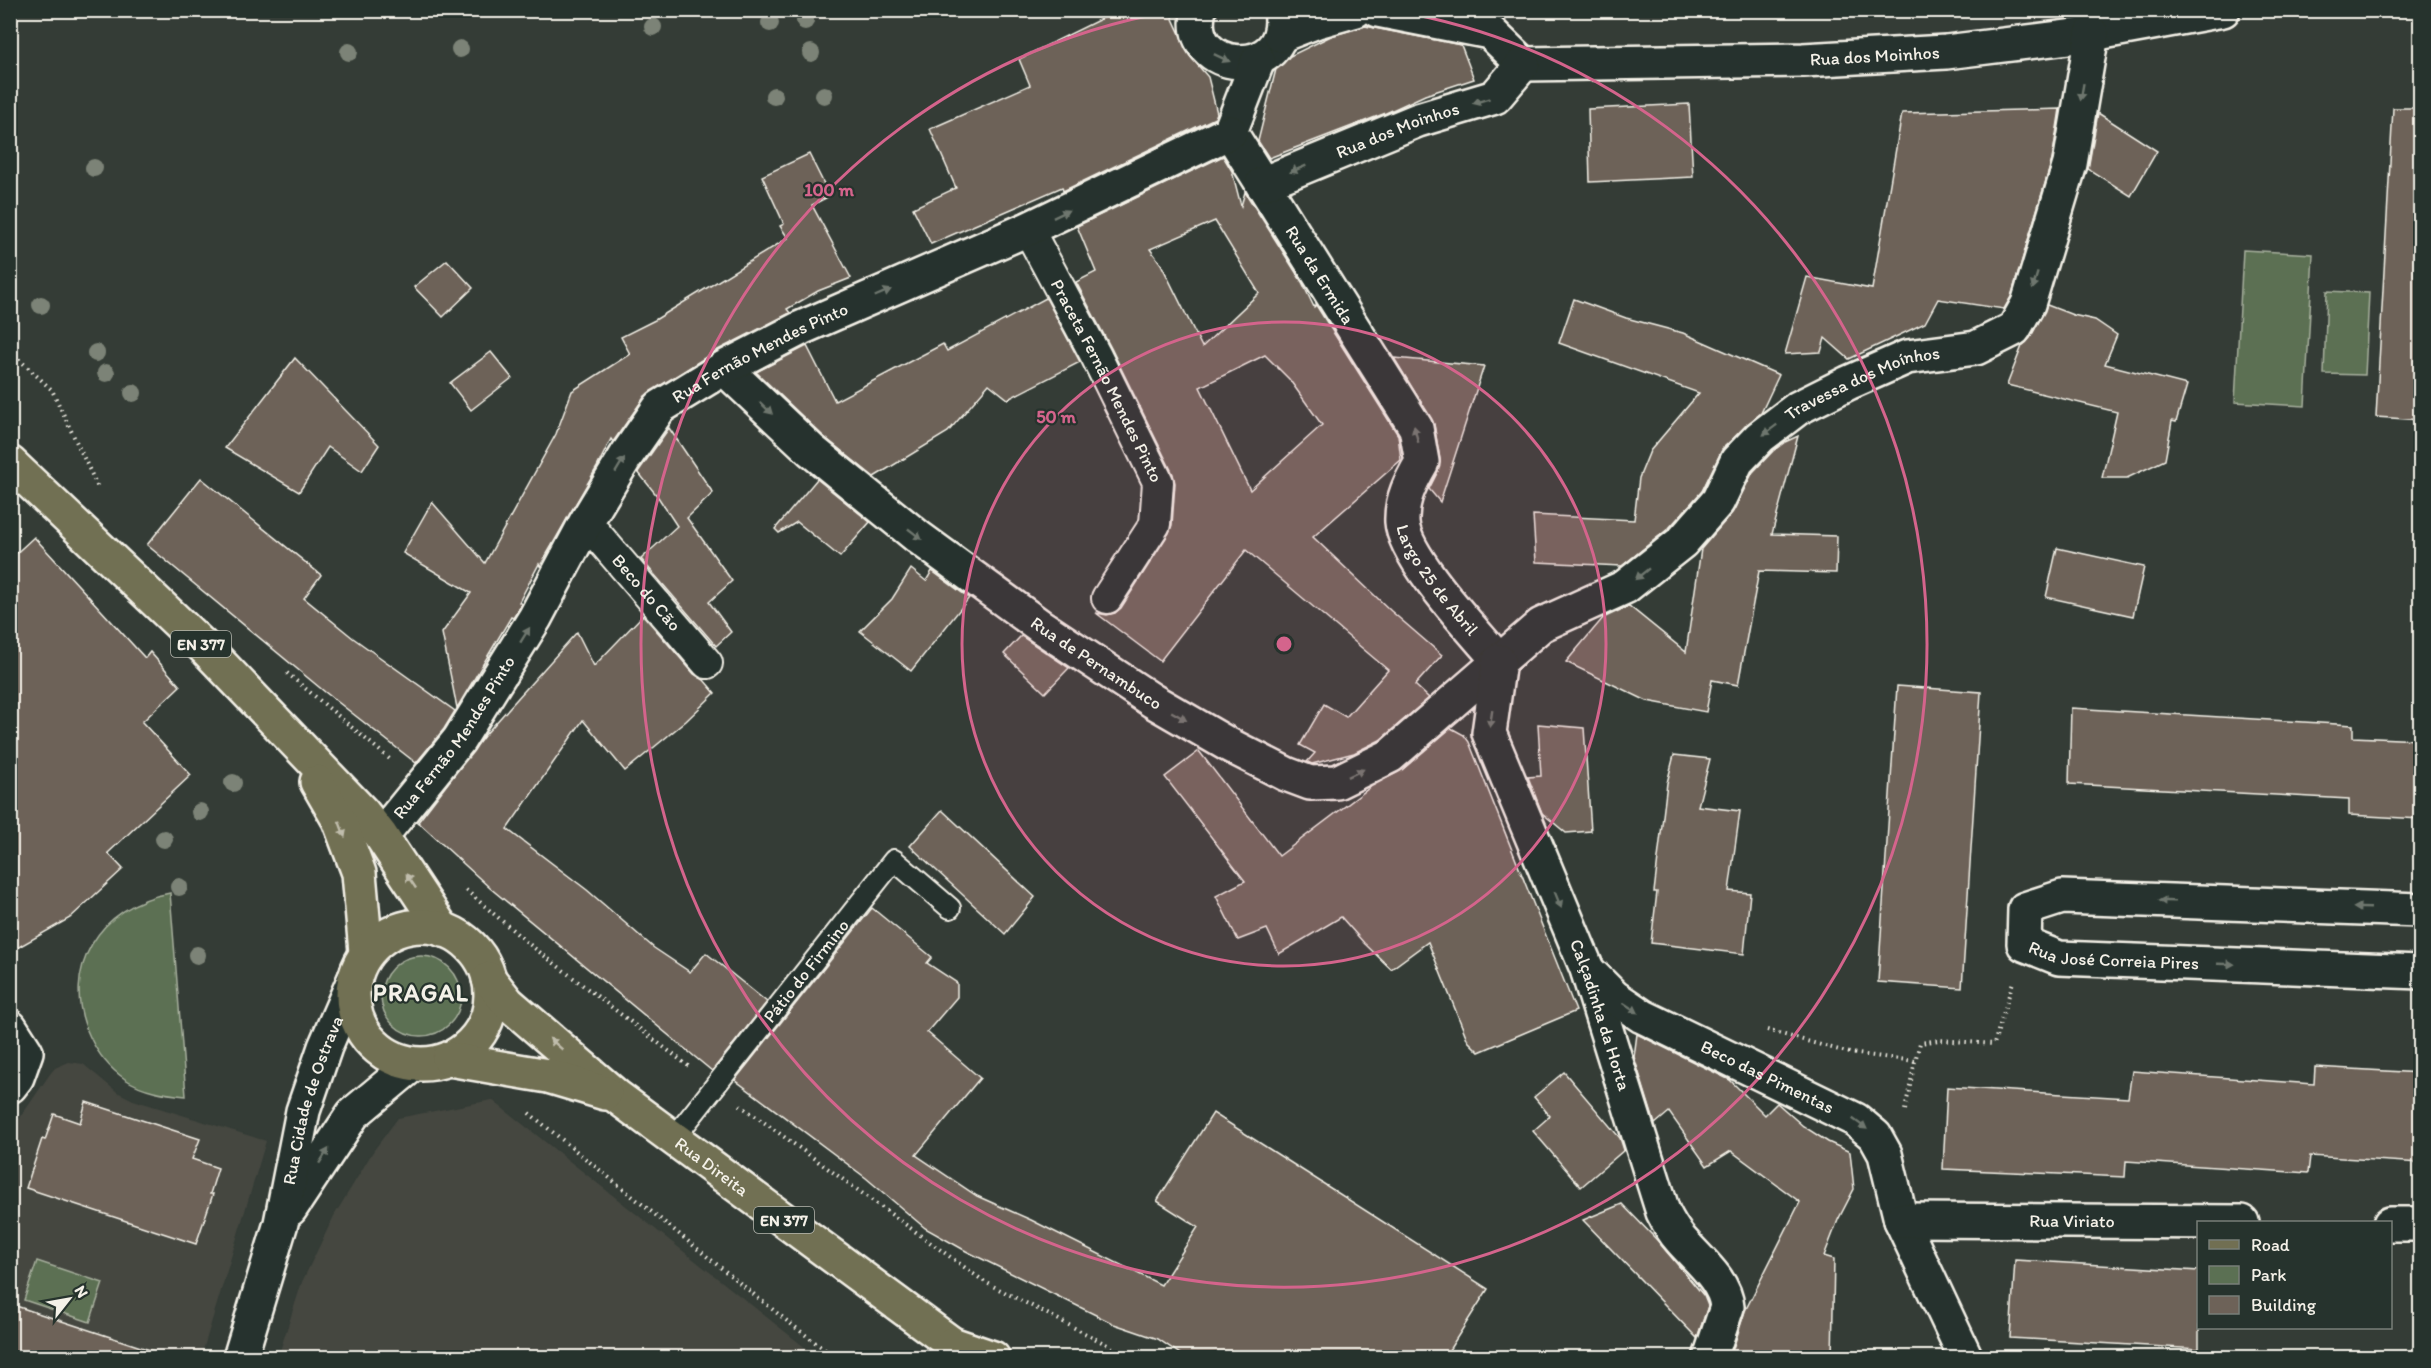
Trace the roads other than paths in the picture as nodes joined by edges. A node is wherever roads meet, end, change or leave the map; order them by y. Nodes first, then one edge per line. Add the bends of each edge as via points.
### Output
1 (1356, 10) edge
2 (1378, 10) edge
3 (2223, 10) edge
4 (1198, 12) edge
5 (1281, 23) edge
6 (2092, 34) junction
7 (1258, 60) junction
8 (1523, 64) junction
9 (1230, 132) junction
10 (1262, 184) junction
11 (1028, 229) junction
12 (724, 368) junction
13 (10, 462) edge
14 (1407, 488) joint
15 (586, 522) junction
16 (1107, 598) dead end
17 (1499, 661) junction
18 (707, 663) dead end
19 (294, 741) junction
20 (381, 836) junction
21 (950, 908) dead end
22 (2421, 910) edge
23 (443, 930) junction
24 (360, 966) junction
25 (1587, 969) junction
26 (2421, 972) edge
27 (489, 979) junction
28 (18, 1039) edge
29 (449, 1059) junction
30 (413, 1064) junction
31 (10, 1086) edge
32 (616, 1096) junction
33 (674, 1138) junction
34 (1901, 1220) junction
35 (2197, 1222) edge
36 (281, 1223) junction
37 (2392, 1224) edge
38 (2421, 1224) edge
39 (957, 1351) edge
40 (240, 1358) edge
41 (993, 1358) edge
42 (1710, 1358) edge
43 (1966, 1358) edge

1 - 5 street via 1317,21
2 - 8 street via 1490,32
3 - 6 street, Rua dos Moinhos
4 -> 7 street via 1198,29 1209,51 1228,62
5 - 7 street via 1273,48
6 - 8 street, Rua dos Moinhos via 1946,52 1815,60
6 -> 17 street, Travessa dos Moínhos via 2070,164 2028,304 2014,328 1976,348 1907,357 1798,408 1760,437 1737,462 1718,501 1682,542 1625,587 1541,625
7 - 9 street
8 -> 10 street, Rua dos Moinhos via 1495,97 1418,120
9 - 10 street, Rua da Ermida
11 -> 9 street, Rua Fernão Mendes Pinto
14 -> 10 street, Rua da Ermida via 1422,462 1416,428
12 -> 11 street, Rua Fernão Mendes Pinto via 801,328
11 - 16 street, Praceta Fernão Mendes Pinto via 1158,482 1155,524
15 -> 12 street, Rua Fernão Mendes Pinto via 660,407
12 -> 17 street, Rua de Pernambuco via 820,457 918,537 1040,626 1153,701 1229,745 1302,780 1337,782 1390,756
13 - 19 main road, EN 377 via 208,651
14 - 17 street, Largo 25 de Abril via 1402,523 1413,553
15 - 18 street, Beco do Cão
20 -> 15 street, Rua Fernão Mendes Pinto via 459,740 535,618
17 -> 25 street, Calçadinha da Horta via 1489,733
19 - 20 main road, EN 377
19 -> 24 main road, EN 377 via 339,820 359,873
23 -> 20 main road, EN 377
21 - 33 lane, Pátio do Firmino via 894,860
22 -> 26 street, Rua José Correia Pires via 2062,897 2025,909 2024,944 2059,958
23 - 24 main road, EN 377 via 415,926 388,934
23 - 27 main road, EN 377 via 464,940 479,957
24 - 30 main road, EN 377 via 353,1008 364,1035 385,1054
24 - 36 street, Rua Cidade de Ostrava via 303,1111
25 -> 34 street, Beco das Pimentas via 1614,997 1642,1016 1863,1125 1886,1154
25 - 42 street, Calçadinha da Horta via 1663,1212 1674,1232 1715,1278 1727,1302
27 - 29 main road, EN 377 via 491,1003 484,1026 469,1046
32 -> 27 main road, Rua Direita / EN 377 via 508,1003
28 - 31 street via 17,1077
29 - 30 main road, EN 377
29 - 32 main road, Rua Direita / EN 377 via 548,1076
36 -> 30 street, Rua Cidade de Ostrava via 353,1114
32 - 33 main road, Rua Direita / EN 377
33 - 39 main road, Rua Direita / EN 377
34 - 35 street, Rua Viriato
34 - 43 street, Beco das Pimentas
36 - 40 street, Rua Cidade de Ostrava
37 - 38 street
39 - 41 main road, Rua Direita / EN 377

